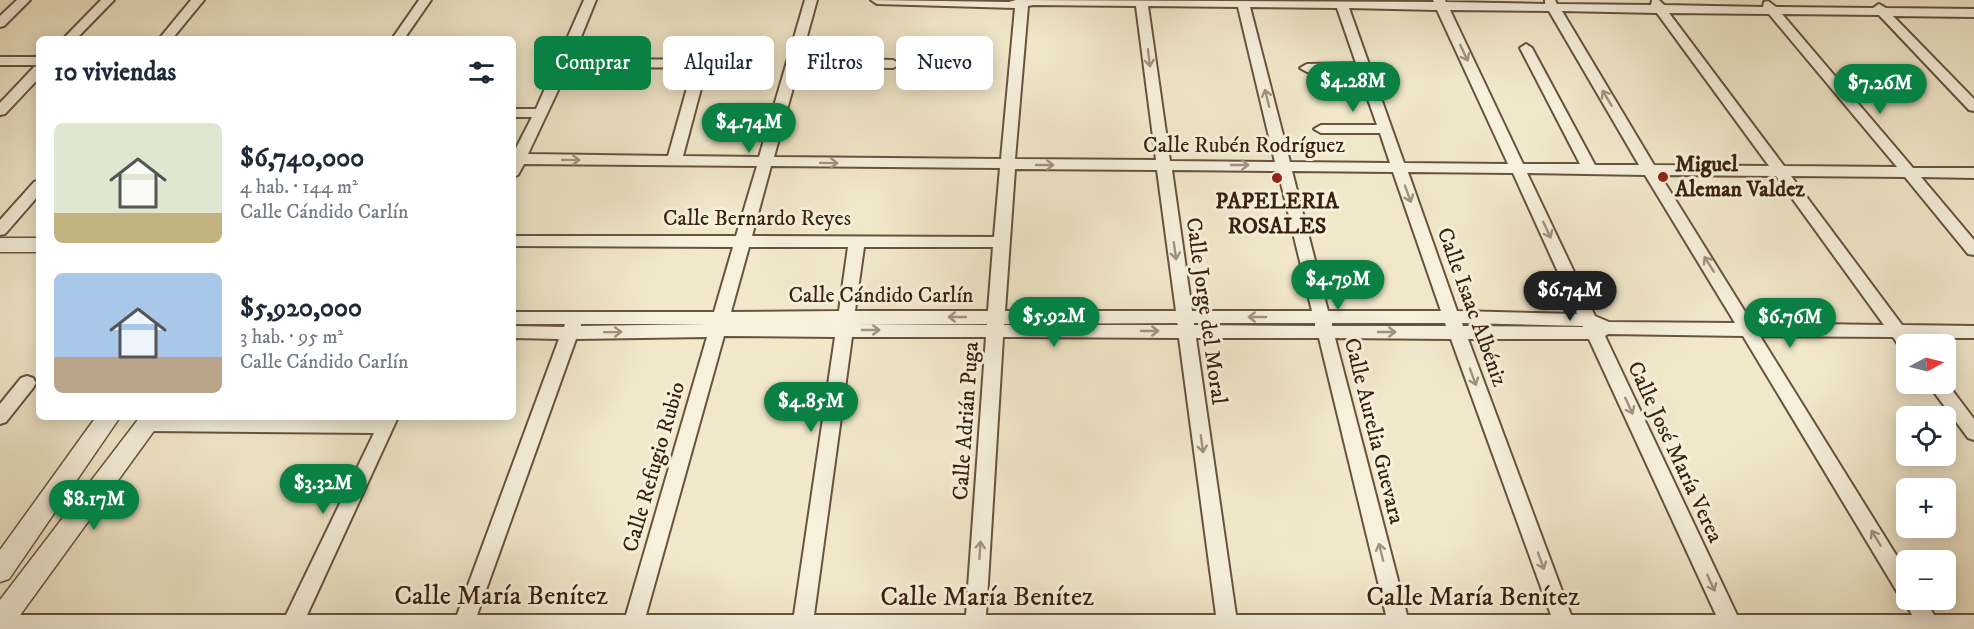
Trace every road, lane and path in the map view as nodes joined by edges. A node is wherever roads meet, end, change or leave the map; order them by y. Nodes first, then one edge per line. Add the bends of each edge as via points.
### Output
1 (24, 0) edge
2 (108, 0) edge
3 (198, 0) edge
4 (424, 0) edge
5 (590, 0) edge
6 (811, 0) edge
7 (877, 0) edge
8 (1872, 0) edge
9 (1141, 1) edge
10 (1021, 2) edge
11 (1243, 2) edge
12 (1341, 3) edge
13 (1440, 3) edge
14 (1551, 4) edge
15 (1656, 4) edge
16 (1767, 5) edge
17 (1882, 11) junction
18 (1974, 13) edge
19 (0, 23) edge
20 (72, 36) edge
21 (168, 36) edge
22 (400, 36) edge
23 (575, 36) edge
24 (801, 36) edge
25 (1527, 48) dead end
26 (0, 61) edge
27 (36, 61) edge
28 (884, 64) edge
29 (892, 64) dead end
30 (1363, 66) junction
31 (1307, 68) dead end
32 (36, 73) edge
33 (786, 86) edge
34 (552, 90) edge
35 (694, 90) edge
36 (1974, 107) edge
37 (0, 111) edge
38 (516, 113) edge
39 (541, 113) junction
40 (1321, 129) dead end
41 (1385, 129) junction
42 (516, 161) edge
43 (674, 161) junction
44 (764, 162) junction
45 (516, 163) edge
46 (1008, 165) junction
47 (1284, 165) junction
48 (1163, 166) junction
49 (1398, 167) junction
50 (1518, 168) junction
51 (1590, 169) junction
52 (1649, 169) junction
53 (1779, 172) junction
54 (1907, 172) junction
55 (1974, 173) edge
56 (36, 188) edge
57 (0, 230) edge
58 (516, 241) edge
59 (743, 242) junction
60 (857, 242) junction
61 (1001, 242) junction
62 (0, 245) edge
63 (36, 245) edge
64 (1974, 250) edge
65 (516, 318) edge
66 (720, 324) junction
67 (845, 324) junction
68 (996, 324) junction
69 (1186, 324) junction
70 (1324, 324) junction
71 (1454, 325) junction
72 (572, 326) junction
73 (1597, 327) junction
74 (1751, 331) junction
75 (516, 332) edge
76 (1974, 332) edge
77 (1900, 334) edge
78 (1950, 334) edge
79 (1896, 338) edge
80 (27, 383) dead end
81 (1945, 394) edge
82 (0, 417) edge
83 (108, 420) edge
84 (150, 420) edge
85 (389, 421) edge
86 (1974, 433) edge
87 (0, 571) edge
88 (1896, 571) edge
89 (1920, 610) edge
90 (0, 621) edge
91 (1974, 625) edge
92 (0, 626) edge
93 (77, 627) edge
94 (291, 627) edge
95 (463, 627) edge
96 (633, 627) edge
97 (802, 627) edge
98 (975, 627) edge
99 (1227, 627) edge
100 (1399, 627) edge
101 (1565, 627) edge
102 (1732, 627) edge
103 (1930, 627) edge

1 - 19 street
2 - 20 street
3 - 21 street
4 - 22 street
5 - 23 street
6 - 24 street, Calle Refugio Rubio
7 - 10 street via 1010,6
8 - 17 street
9 - 10 street
9 - 11 street
9 -> 48 street, Calle Jorge del Moral
10 - 46 street, Calle Adrián Puga
11 - 12 street
47 -> 11 street, Calle Aurelia Guevara
12 - 13 street
12 - 30 street, Calle Isaac Albéniz
13 - 14 street
13 -> 50 street, Calle José María Verea
14 - 15 street
52 -> 14 street
15 - 16 street
15 - 53 street
16 - 17 street
16 - 54 street
17 - 18 street
17 - 36 street
25 - 51 street
26 - 27 street
28 - 29 street
30 - 31 street
30 - 41 street, Calle Isaac Albéniz
32 - 37 street
33 - 44 street, Calle Refugio Rubio
34 - 39 street
35 - 43 street
38 - 39 street
39 - 42 street
40 - 41 street
41 - 49 street, Calle Isaac Albéniz
43 - 44 street, Calle Rubén Rodríguez
45 -> 43 street, Calle Rubén Rodríguez
44 -> 46 street, Calle Rubén Rodríguez
44 - 59 street, Calle Refugio Rubio
46 -> 48 street, Calle Rubén Rodríguez
46 - 61 street, Calle Adrián Puga
48 -> 47 street, Calle Rubén Rodríguez
47 - 49 street, Calle Rubén Rodríguez
47 - 70 street, Calle Aurelia Guevara
48 -> 69 street, Calle Jorge del Moral
49 - 50 street, Calle Rubén Rodríguez
49 -> 71 street, Calle Isaac Albéniz
50 - 51 street, Calle Rubén Rodríguez
50 -> 73 street, Calle José María Verea
51 - 52 street, Calle Rubén Rodríguez
52 - 53 street, Calle Rubén Rodríguez
74 -> 52 street
53 - 54 street, Calle Rubén Rodríguez
53 - 77 street
54 - 55 street, Calle Rubén Rodríguez
54 - 64 street
56 - 57 street
58 - 59 street, Calle Bernardo Reyes
59 - 60 street, Calle Bernardo Reyes
59 - 66 street, Calle Refugio Rubio
60 - 61 street, Calle Bernardo Reyes
60 - 67 street
61 - 68 street, Calle Adrián Puga
62 - 63 street
65 - 72 street, Calle Cándido Carlín
66 - 67 street, Calle Cándido Carlín
66 - 72 street, Calle Cándido Carlín
66 - 96 street, Calle Refugio Rubio
67 - 68 street, Calle Cándido Carlín
67 - 97 street
68 - 69 street, Calle Cándido Carlín
98 -> 68 street, Calle Adrián Puga
69 - 70 street, Calle Cándido Carlín
69 -> 99 street, Calle Jorge del Moral
70 - 71 street, Calle Cándido Carlín
100 -> 70 street, Calle Aurelia Guevara
71 - 73 street, Calle Cándido Carlín
71 -> 101 street, Calle Isaac Albéniz
72 - 75 street, Calle Cándido Carlín
72 - 95 street
73 - 74 street, Calle Cándido Carlín
73 -> 102 street, Calle José María Verea
74 - 79 street, Calle Cándido Carlín
88 -> 74 street
76 - 78 street, Calle Cándido Carlín
80 - 82 street
81 - 86 street
83 - 87 street
84 - 85 street
84 - 90 street
85 - 94 street
89 - 103 street
91 - 103 street, Calle María Benítez
92 - 93 street, Calle María Benítez
93 - 94 street, Calle María Benítez
94 - 95 street, Calle María Benítez
95 - 96 street, Calle María Benítez
96 - 97 street, Calle María Benítez
97 - 98 street, Calle María Benítez
98 - 99 street, Calle María Benítez
99 - 100 street, Calle María Benítez
100 - 101 street, Calle María Benítez
101 - 102 street, Calle María Benítez
102 - 103 street, Calle María Benítez

